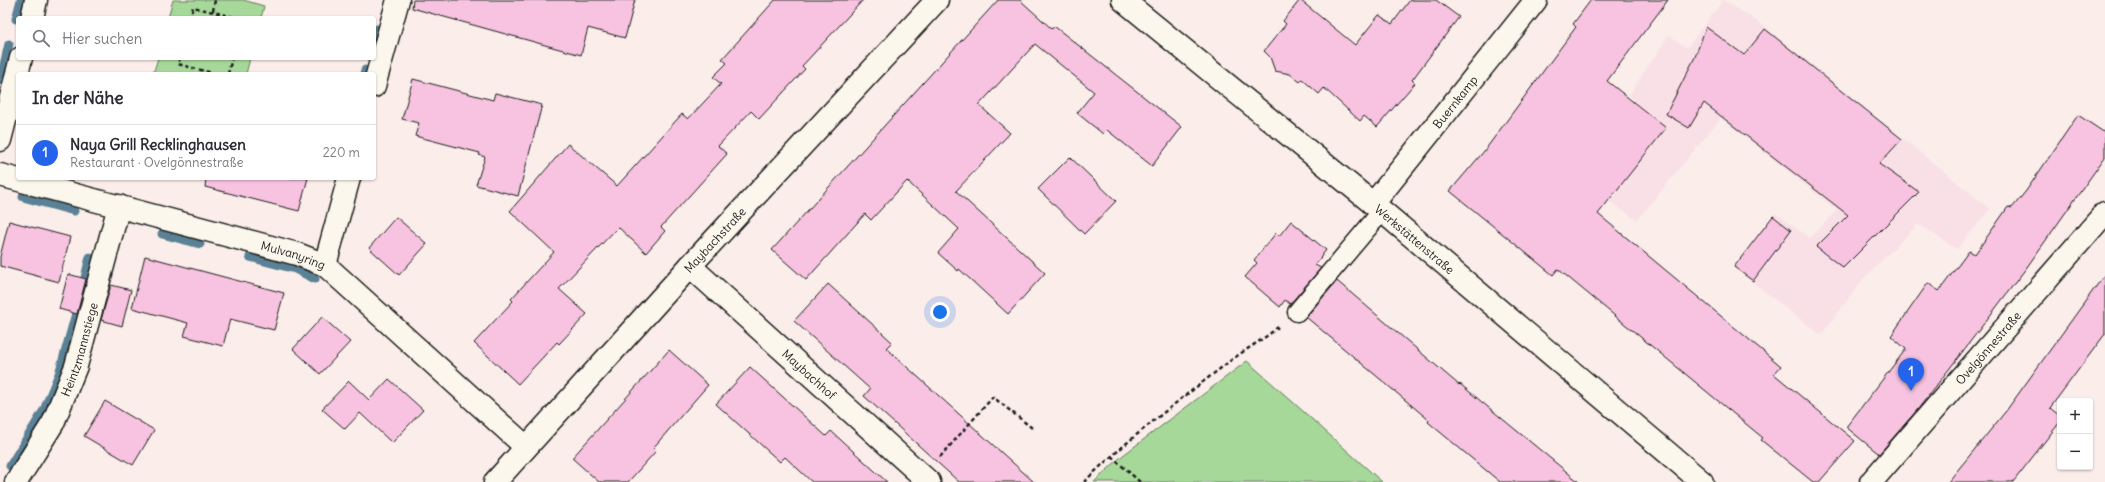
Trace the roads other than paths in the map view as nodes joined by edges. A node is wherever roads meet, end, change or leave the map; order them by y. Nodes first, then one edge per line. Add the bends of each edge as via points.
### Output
1 (36, 0) edge
2 (398, 0) edge
3 (937, 0) edge
4 (1123, 0) edge
5 (1536, 0) edge
6 (32, 16) edge
7 (20, 60) edge
8 (17, 72) edge
9 (16, 78) edge
10 (376, 79) edge
11 (0, 140) edge
12 (0, 175) edge
13 (16, 179) edge
14 (19, 180) edge
15 (348, 180) edge
16 (119, 206) junction
17 (1378, 208) junction
18 (2104, 219) edge
19 (325, 265) junction
20 (690, 266) junction
21 (1296, 312) road end
22 (526, 447) junction
23 (926, 479) edge
24 (16, 482) edge
25 (495, 482) edge
26 (1702, 482) edge
27 (1871, 482) edge

1 - 6 street
2 - 10 street
3 - 20 street, Maybachstraße
4 - 17 street, Werkstättenstraße
5 - 17 street, Buernkamp
7 - 8 street
9 - 11 street
12 - 13 street, Mulvanyring
14 - 16 street, Mulvanyring
15 - 19 street
16 - 19 street, Mulvanyring via 297,254
16 - 24 street, Heintzmannstiege via 76,366 53,423
17 - 21 lane
17 - 26 street, Werkstättenstraße
18 - 27 street, Ovelgönnestraße
19 - 22 street, Mulvanyring
20 - 22 street, Maybachstraße
20 - 23 street, Maybachhof
22 - 25 street, Maybachstraße

